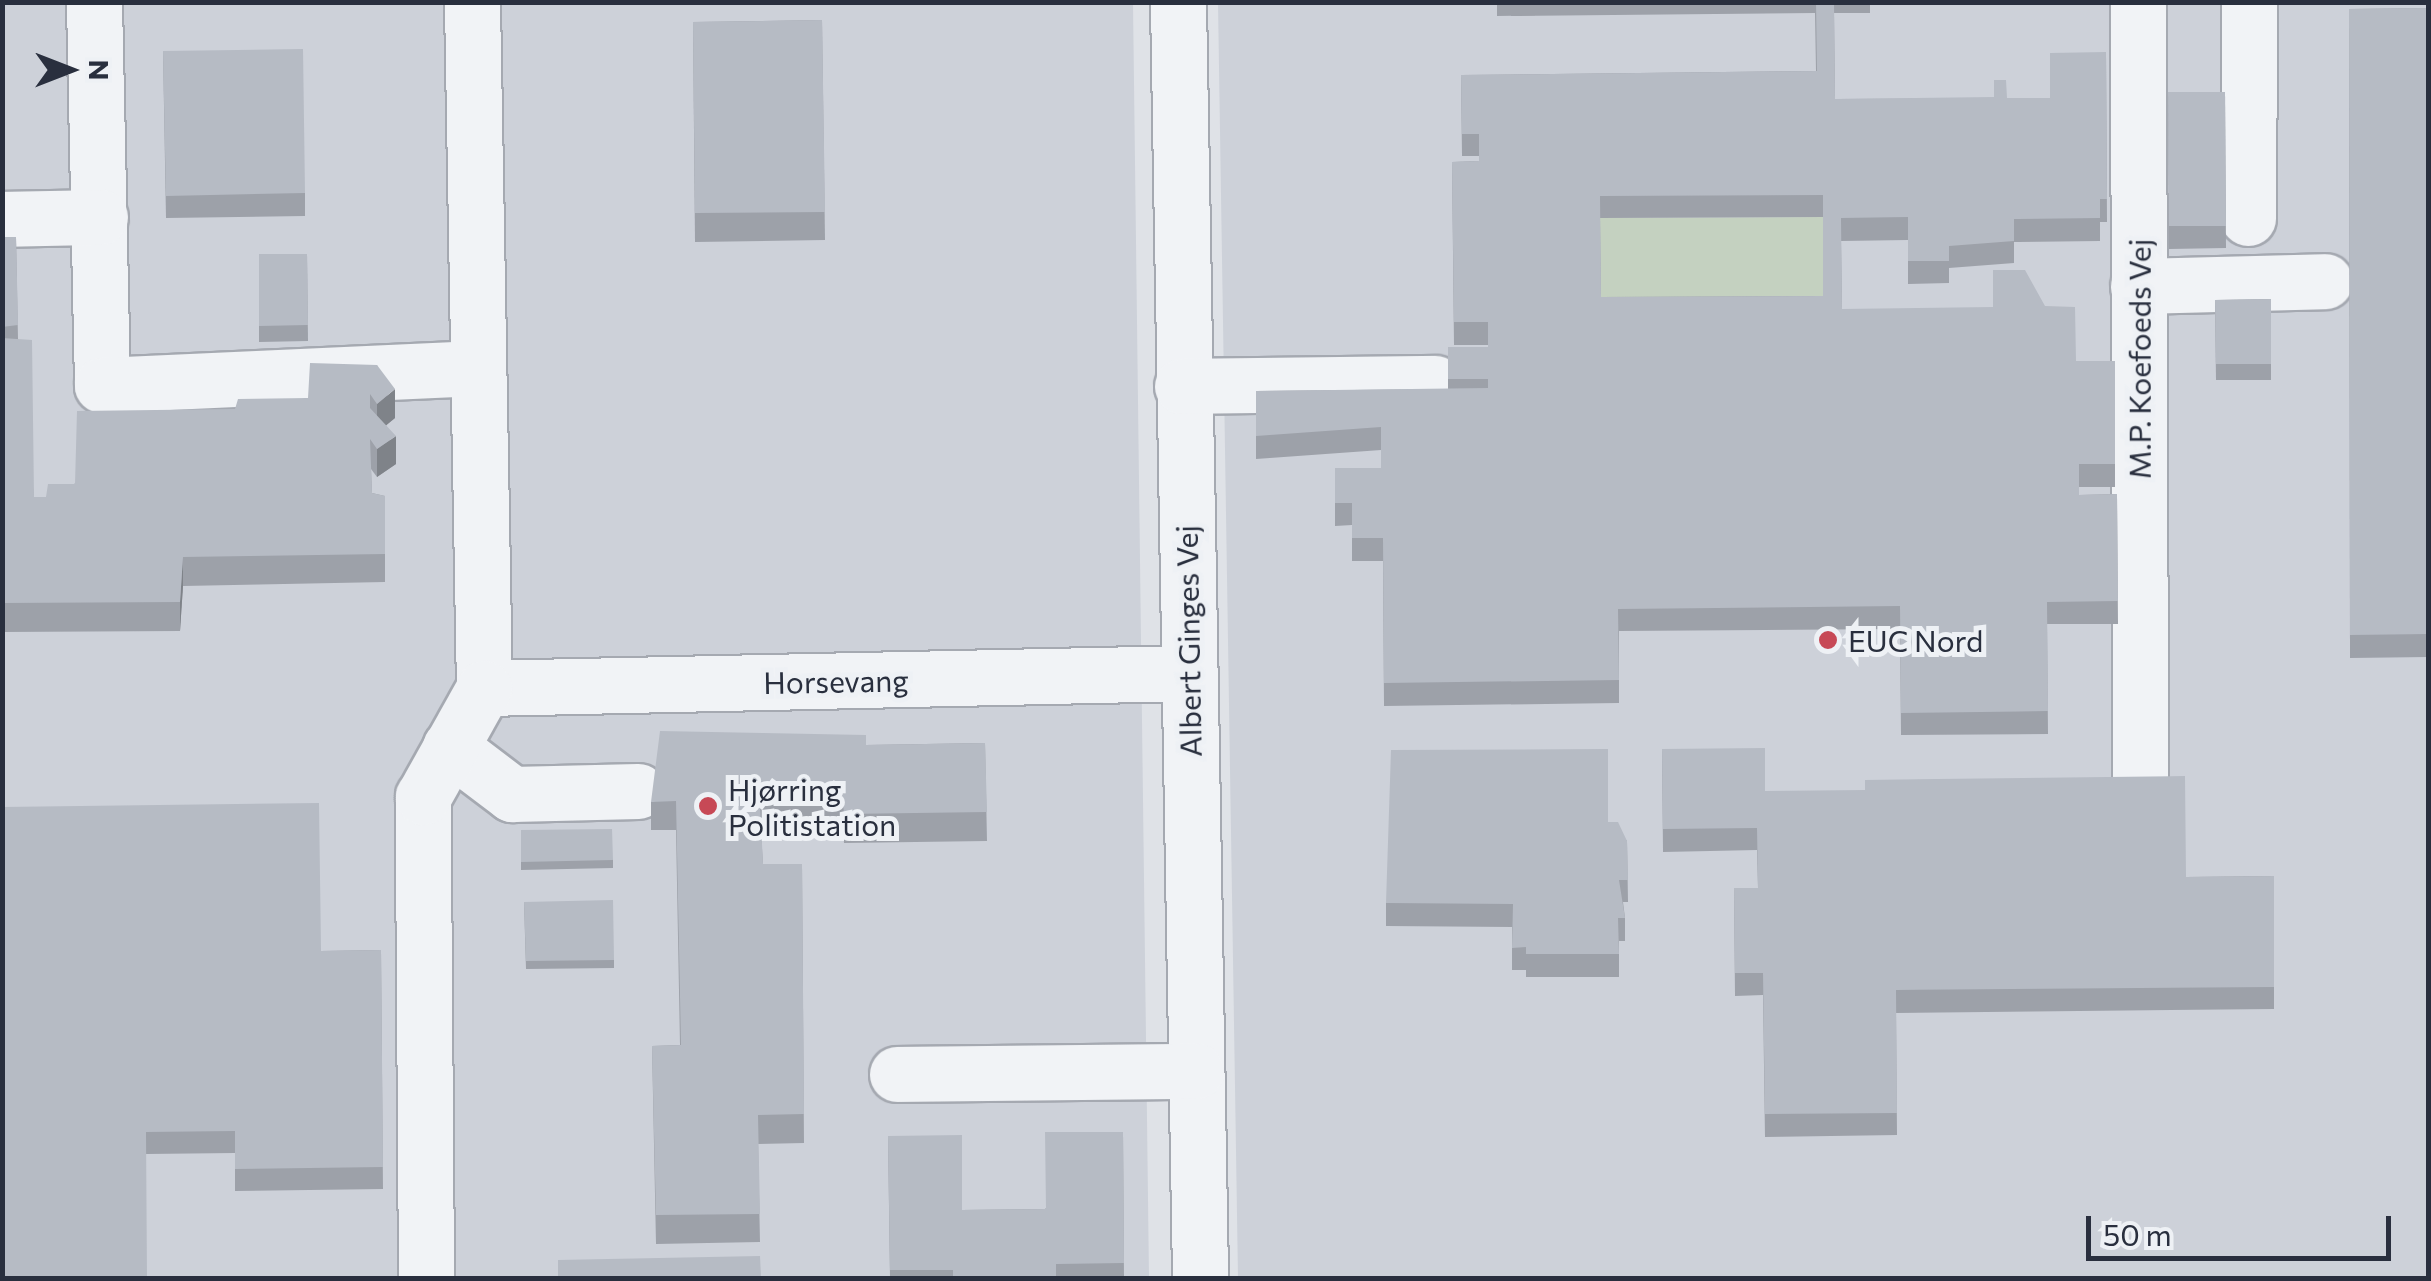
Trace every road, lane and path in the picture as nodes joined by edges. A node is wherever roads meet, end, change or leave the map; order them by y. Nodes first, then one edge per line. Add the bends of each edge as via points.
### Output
1 (94, 2) edge
2 (472, 2) edge
3 (1178, 2) edge
4 (2138, 2) edge
5 (2249, 2) edge
6 (100, 217) junction
7 (2248, 218) dead end
8 (2, 219) edge
9 (2324, 281) dead end
10 (2138, 286) junction
11 (478, 368) junction
12 (1435, 383) dead end
13 (1182, 386) junction
14 (1189, 674) junction
15 (484, 688) junction
16 (450, 748) junction
17 (2140, 784) edge
18 (638, 791) dead end
19 (1196, 1071) junction
20 (897, 1074) dead end
21 (426, 1278) edge
22 (1200, 1278) edge

1 - 6 street
2 - 11 street
3 - 13 street, Albert Ginges Vej
4 - 10 street, M.P. Koefoeds Vej
5 - 7 street
6 - 8 street
6 - 11 street via 102,386
9 - 10 street
10 - 17 street, M.P. Koefoeds Vej via 2123,715
11 - 15 street
12 - 13 street
13 - 14 street, Albert Ginges Vej
14 - 15 street, Horsevang
14 - 19 street, Albert Ginges Vej
15 - 16 street
16 - 18 street via 512,794
16 - 21 street via 423,797
19 - 20 street
19 - 22 street, Albert Ginges Vej

